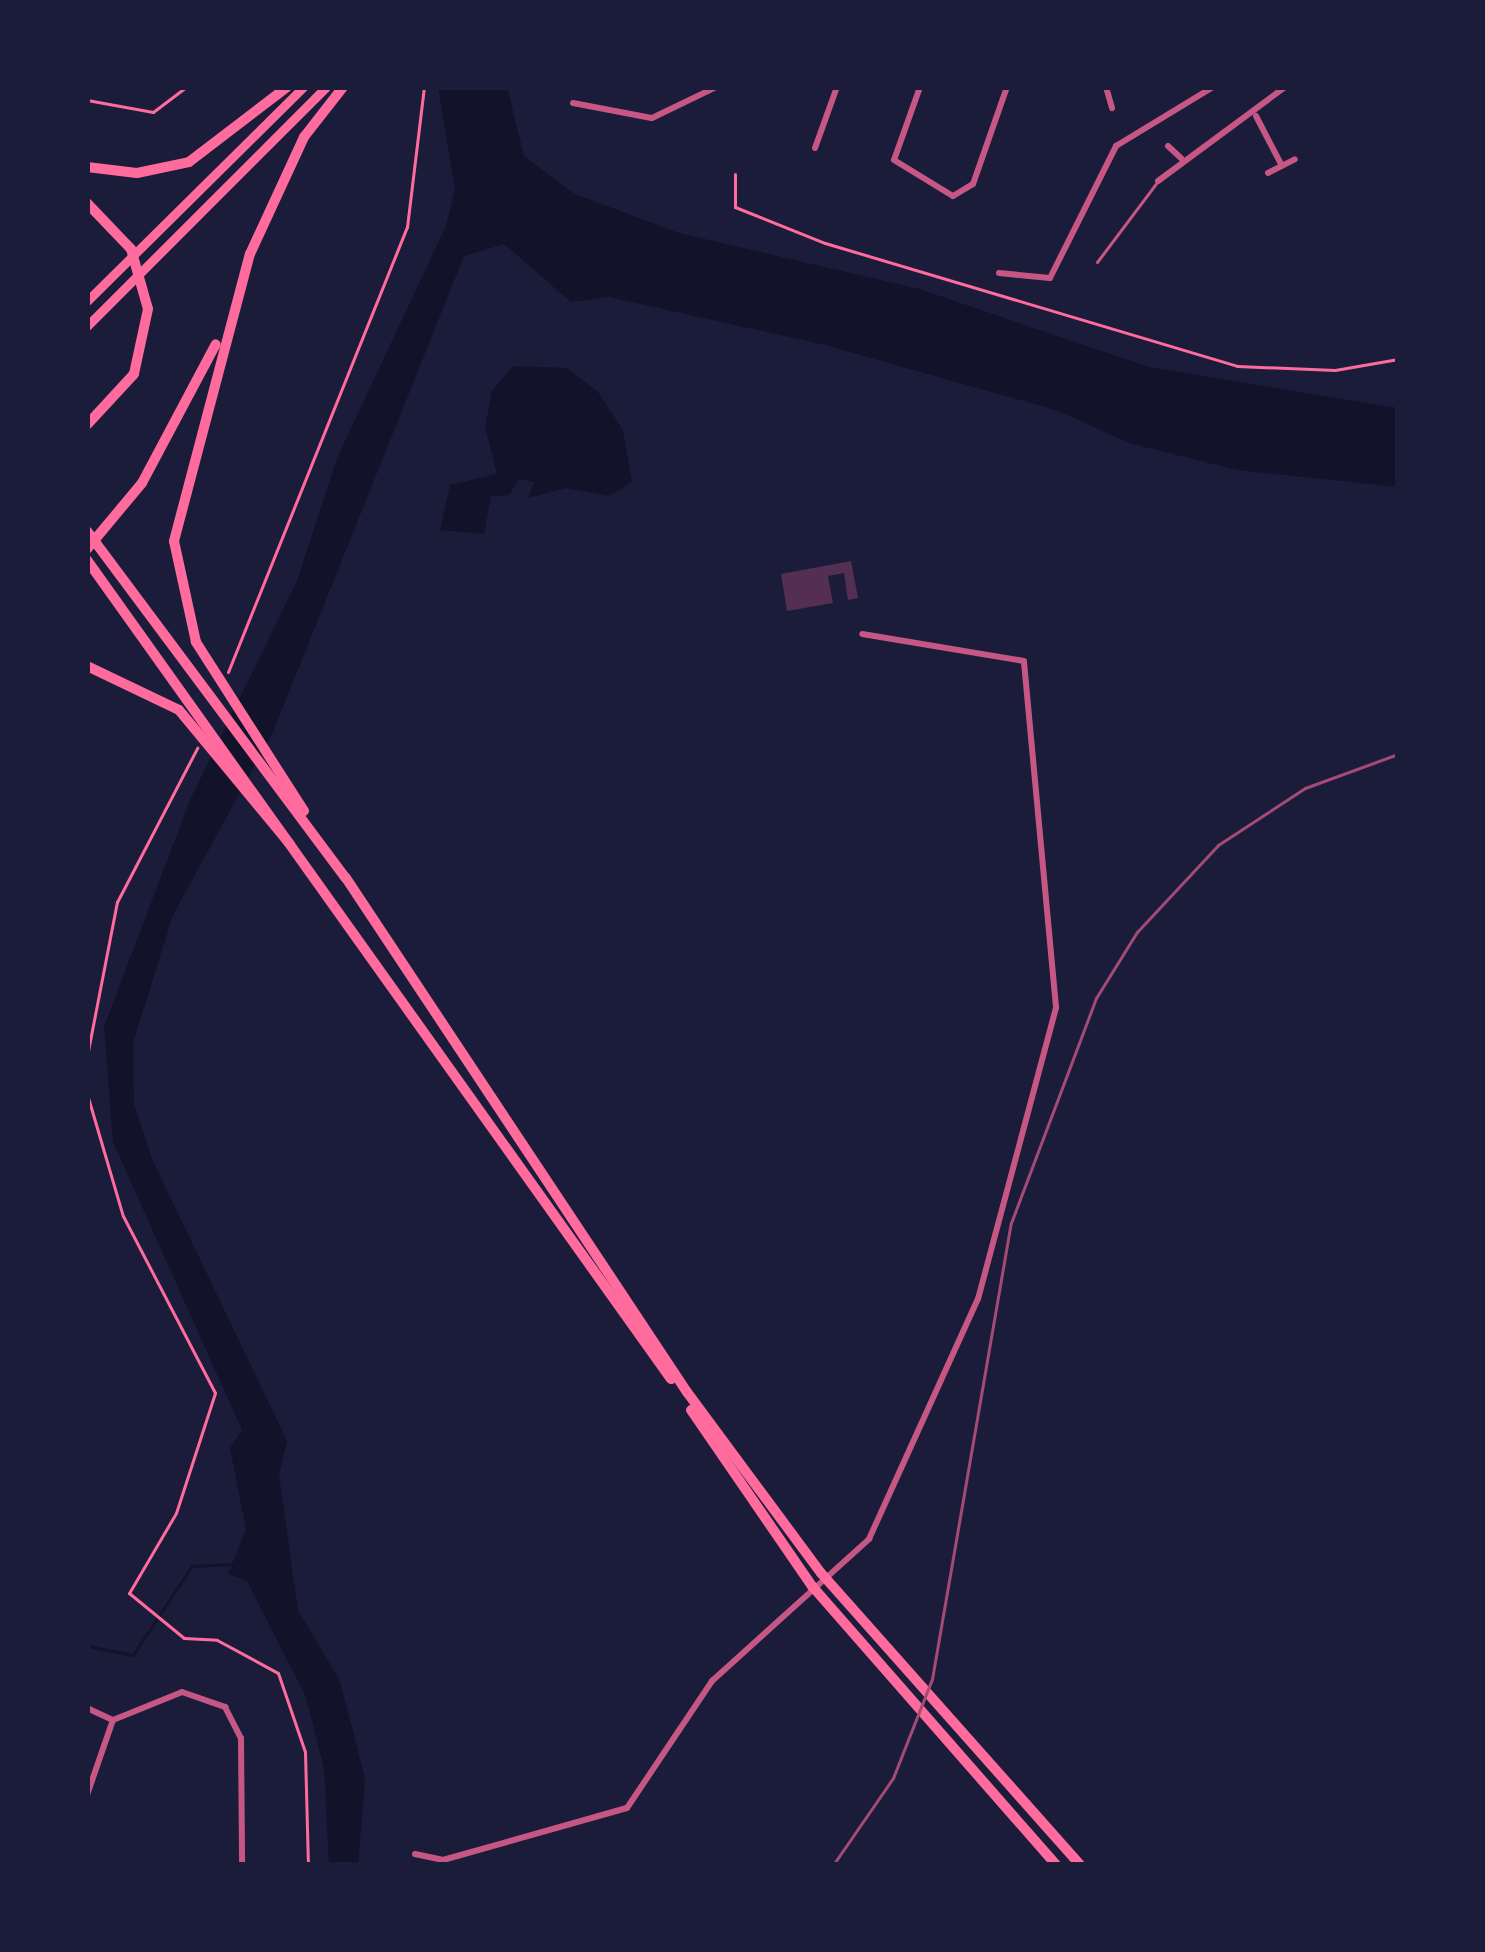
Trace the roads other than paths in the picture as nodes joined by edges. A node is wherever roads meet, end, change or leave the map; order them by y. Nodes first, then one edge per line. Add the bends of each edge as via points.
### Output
1 (287, 87) edge
2 (303, 87) edge
3 (326, 87) edge
4 (343, 87) edge
5 (716, 87) edge
6 (837, 87) edge
7 (920, 87) edge
8 (1007, 87) edge
9 (1106, 87) edge
10 (1213, 87) edge
11 (1285, 87) edge
12 (573, 103) dead end
13 (1112, 108) dead end
14 (1256, 116) junction
15 (1168, 146) dead end
16 (815, 148) dead end
17 (1181, 158) junction
18 (1295, 158) dead end
19 (1282, 166) junction
20 (87, 167) edge
21 (1268, 173) dead end
22 (1158, 181) joint
23 (87, 203) edge
24 (1097, 262) dead end
25 (999, 273) dead end
26 (244, 280) junction
27 (87, 301) edge
28 (87, 326) edge
29 (87, 425) edge
30 (87, 531) edge
31 (87, 549) edge
32 (89, 562) edge
33 (862, 634) dead end
34 (87, 666) edge
35 (274, 772) junction
36 (261, 800) junction
37 (87, 1708) edge
38 (113, 1720) junction
39 (87, 1795) edge
40 (415, 1855) dead end
41 (242, 1865) edge
42 (1056, 1865) edge
43 (1080, 1865) edge

1 - 20 highway via 189,162
2 - 27 main road
3 - 28 main road
4 - 26 highway via 304,137
5 - 12 street via 652,118
6 - 16 street
7 - 8 street via 894,160 953,196 973,184
9 - 13 street
10 - 25 street via 1116,146 1050,278
11 - 14 street
14 - 17 street
14 - 19 street
15 - 17 street
17 - 22 street
18 - 19 street
19 - 21 street
22 - 24 lane
23 - 29 highway via 141,270 148,324 124,390
26 - 31 highway via 182,416
26 - 35 highway via 174,541 182,607
30 - 35 highway
32 - 36 highway
33 - 40 street via 1024,661 1056,1007 977,1299 869,1540 712,1681 627,1808 443,1860
34 - 36 highway via 144,686 200,732
35 - 43 highway via 741,1465 961,1740
36 - 42 highway via 378,955 812,1586
37 - 38 street
38 - 39 street
38 - 41 street via 160,1695 225,1707 241,1738

